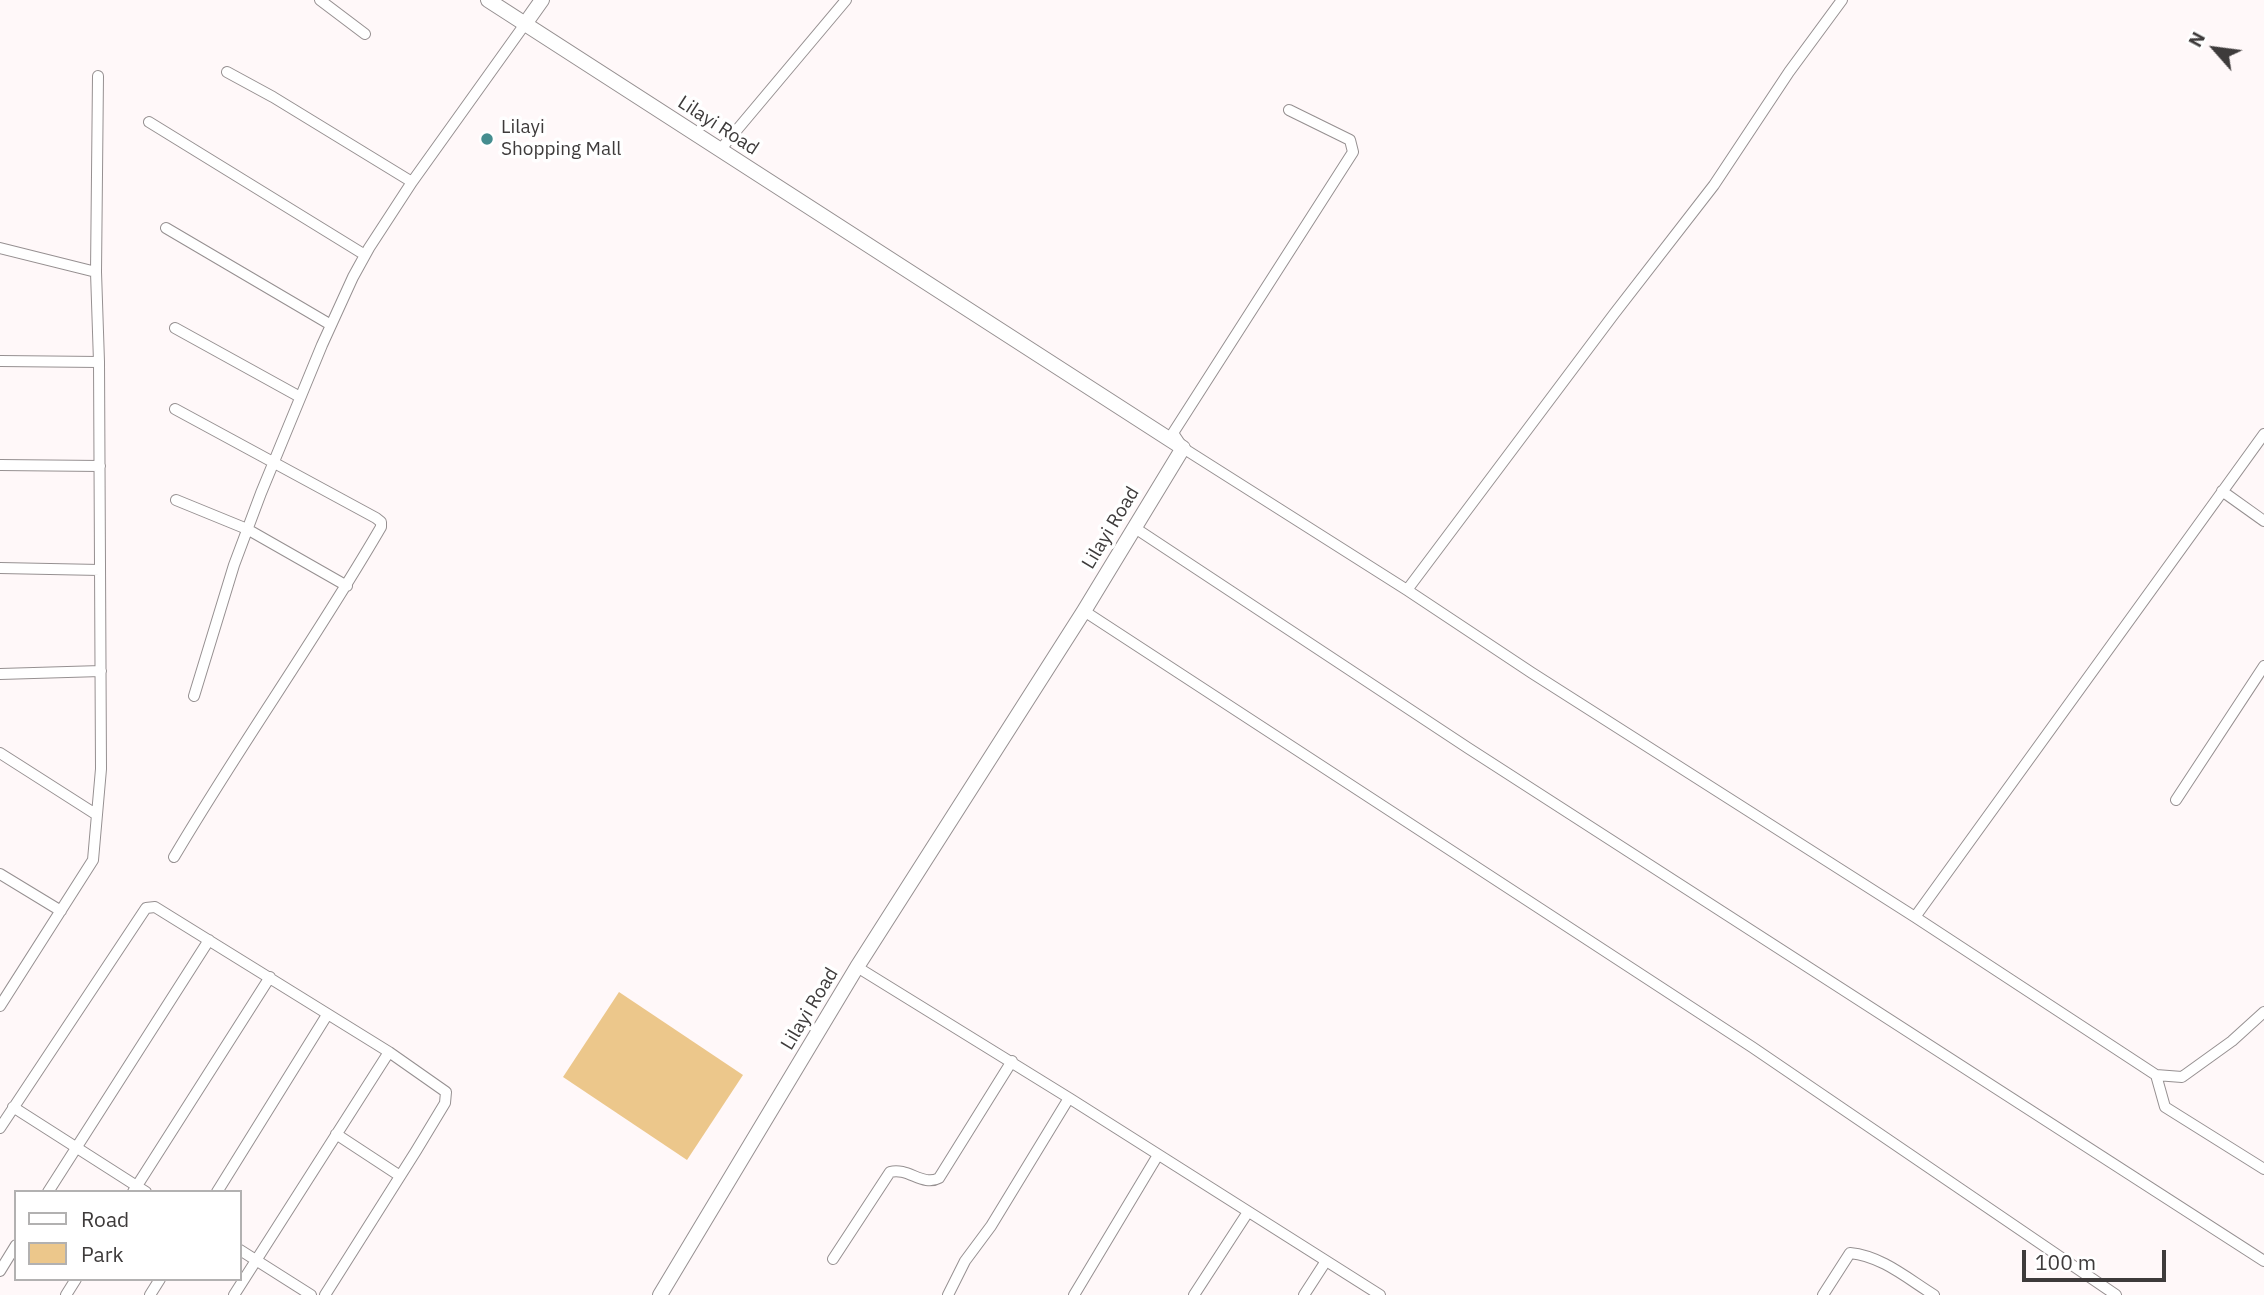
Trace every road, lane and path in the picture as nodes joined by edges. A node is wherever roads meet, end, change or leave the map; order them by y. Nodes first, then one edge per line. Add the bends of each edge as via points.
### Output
1 (320, 0) edge
2 (488, 0) edge
3 (541, 0) edge
4 (846, 0) edge
5 (1842, 0) edge
6 (525, 24) junction
7 (365, 34) dead end
8 (227, 72) dead end
9 (98, 76) dead end
10 (1289, 110) dead end
11 (149, 122) dead end
12 (720, 150) junction
13 (412, 182) junction
14 (166, 228) dead end
15 (0, 248) edge
16 (365, 255) junction
17 (96, 272) junction
18 (331, 325) junction
19 (176, 328) dead end
20 (0, 361) edge
21 (99, 362) junction
22 (300, 397) junction
23 (175, 409) dead end
24 (2264, 434) edge
25 (1184, 448) junction
26 (273, 462) junction
27 (0, 465) edge
28 (100, 466) junction
29 (2222, 491) junction
30 (176, 500) dead end
31 (2264, 521) edge
32 (1135, 528) junction
33 (247, 529) junction
34 (0, 568) edge
35 (100, 570) junction
36 (347, 586) junction
37 (1408, 590) junction
38 (1084, 611) junction
39 (2264, 666) edge
40 (101, 671) junction
41 (0, 674) edge
42 (194, 696) dead end
43 (0, 753) edge
44 (2176, 800) dead end
45 (97, 816) junction
46 (174, 857) dead end
47 (0, 874) edge
48 (61, 911) junction
49 (1915, 917) junction
50 (209, 940) junction
51 (857, 967) junction
52 (270, 977) junction
53 (1, 1001) edge
54 (2264, 1012) edge
55 (327, 1015) junction
56 (389, 1052) junction
57 (1012, 1061) junction
58 (2155, 1075) junction
59 (1069, 1098) junction
60 (13, 1107) junction
61 (0, 1128) edge
62 (336, 1134) junction
63 (76, 1146) junction
64 (1158, 1155) junction
65 (2264, 1169) edge
66 (400, 1176) junction
67 (49, 1190) edge
68 (138, 1190) edge
69 (218, 1190) edge
70 (1248, 1212) junction
71 (14, 1248) edge
72 (242, 1251) edge
73 (833, 1259) dead end
74 (257, 1260) junction
75 (1326, 1261) junction
76 (2264, 1261) edge
77 (0, 1271) edge
78 (234, 1295) edge
79 (311, 1295) edge
80 (325, 1295) edge
81 (660, 1295) edge
82 (948, 1295) edge
83 (1074, 1295) edge
84 (1194, 1295) edge
85 (1304, 1295) edge
86 (1380, 1295) edge
87 (1823, 1295) edge
88 (1934, 1295) edge
89 (2116, 1295) edge

1 - 7 street
2 - 6 street, Lilayi Road
3 - 6 street
4 - 12 street
5 - 37 street via 1714,186
6 - 12 street, Lilayi Road
6 - 13 street
8 - 13 street
9 - 17 street
10 - 25 street via 1350,140 1353,152 1173,433
11 - 16 street
12 - 25 street, Lilayi Road
13 - 16 street
14 - 18 street
15 - 17 street
16 - 18 street
17 - 21 street
18 - 22 street
19 - 22 street
20 - 21 street
21 - 28 street
22 - 26 street
23 - 26 street
24 - 29 street
25 - 32 street, Lilayi Road
25 - 37 street
26 - 33 street
26 - 36 street via 381,522
27 - 28 street
28 - 35 street
29 - 31 street
29 - 49 street
30 - 33 street
32 - 38 street, Lilayi Road
32 - 76 street
33 - 36 street
33 - 42 street
34 - 35 street
35 - 40 street
36 - 46 street
37 - 49 street
38 - 51 street, Lilayi Road
38 - 89 street via 1752,1047
39 - 44 street
40 - 41 street
40 - 45 street via 102,769
43 - 45 street
45 - 48 street via 93,860
47 - 48 street
48 - 53 street
49 - 58 street
50 - 52 street
50 - 60 street via 155,906 146,908
50 - 63 street
51 - 57 street
51 - 81 street, Lilayi Road
52 - 55 street
52 - 68 street
54 - 58 street via 2182,1077
55 - 56 street
55 - 69 street
56 - 62 street
56 - 66 street via 446,1092 445,1103
57 - 59 street
57 - 73 street via 939,1178 927,1181 902,1171 890,1172
58 - 65 street via 2165,1107
59 - 64 street
59 - 82 street
60 - 61 street
60 - 63 street
62 - 66 street
62 - 74 street
63 - 67 street
63 - 68 street
64 - 70 street
64 - 83 street
66 - 80 street
70 - 75 street
70 - 84 street
71 - 77 street
72 - 74 street
74 - 78 street
74 - 79 street
75 - 85 street
75 - 86 street
87 - 88 street via 1850,1253 1885,1264

